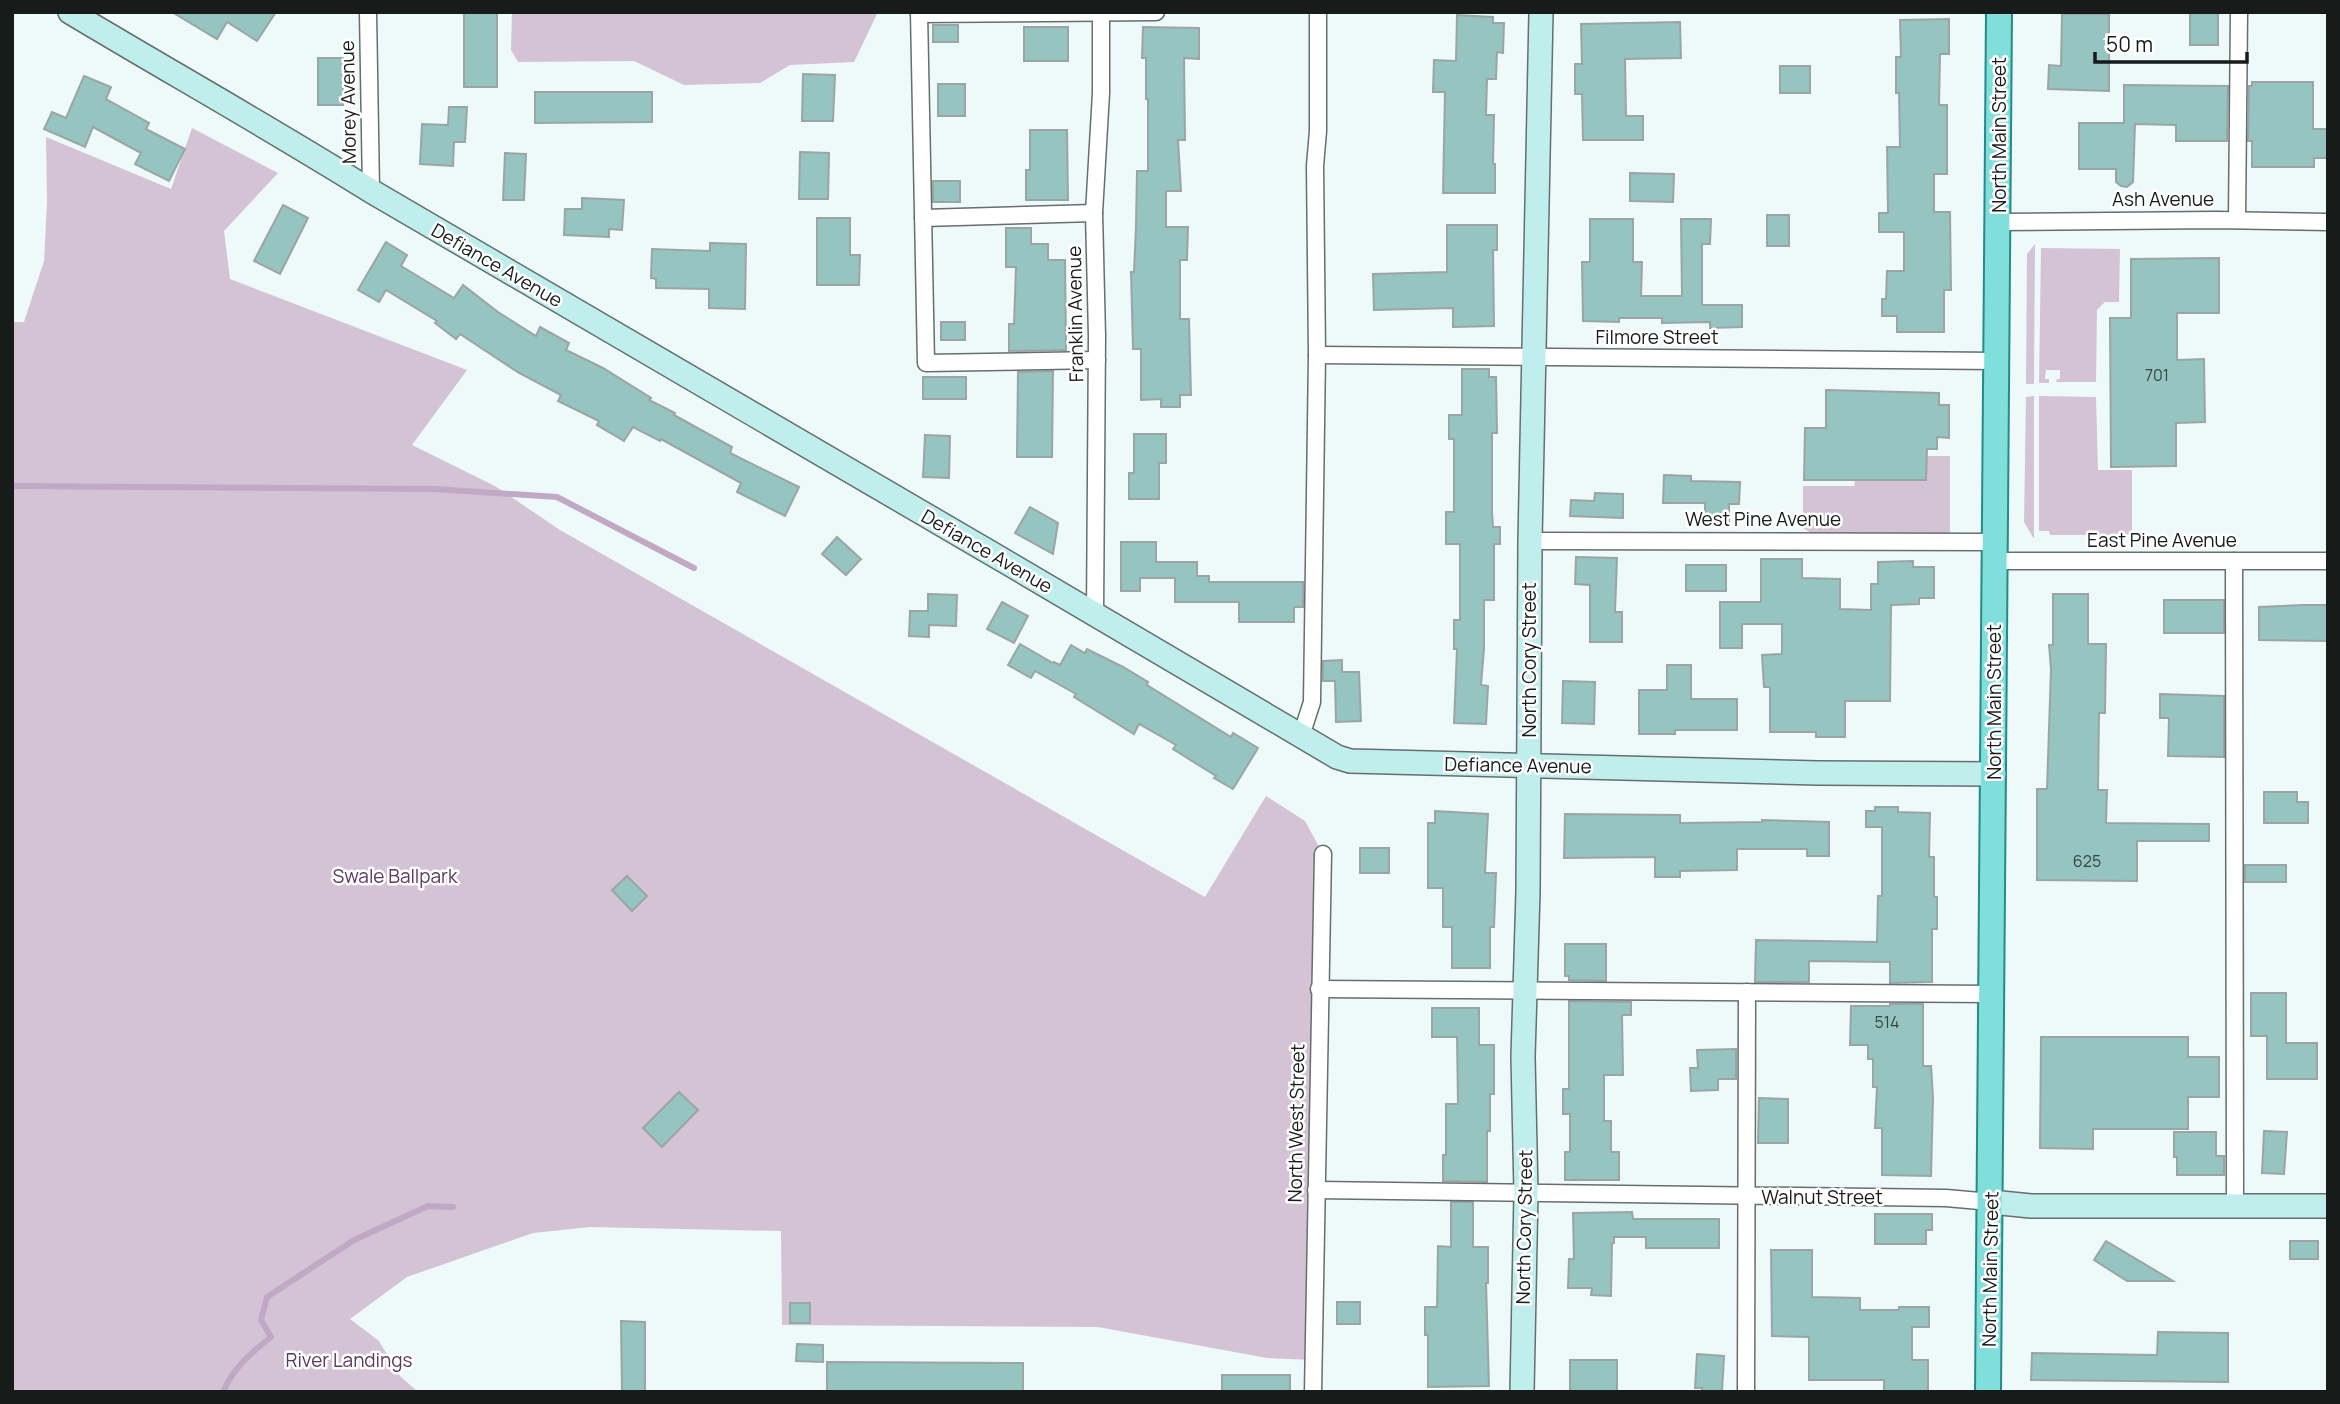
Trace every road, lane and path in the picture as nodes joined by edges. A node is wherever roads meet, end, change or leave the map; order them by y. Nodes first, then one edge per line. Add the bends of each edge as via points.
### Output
1 (70, 12) edge
2 (368, 12) edge
3 (1156, 12) edge
4 (1318, 12) edge
5 (1541, 12) edge
6 (2000, 12) edge
7 (2239, 12) edge
8 (919, 13) edge
9 (1101, 13) edge
10 (371, 191) junction
11 (1094, 213) junction
12 (923, 219) junction
13 (2237, 220) junction
14 (1998, 222) junction
15 (2328, 222) edge
16 (1317, 355) junction
17 (1534, 359) junction
18 (1097, 360) junction
19 (1997, 361) junction
20 (1530, 541) junction
21 (1996, 551) junction
22 (2234, 561) junction
23 (2328, 561) edge
24 (1095, 615) junction
25 (1301, 736) junction
26 (1528, 765) junction
27 (1994, 774) junction
28 (1323, 854) dead end
29 (1319, 989) junction
30 (1525, 990) junction
31 (1747, 992) junction
32 (1992, 994) junction
33 (1315, 1190) junction
34 (1526, 1193) junction
35 (1745, 1196) junction
36 (1991, 1202) junction
37 (2235, 1206) junction
38 (2328, 1206) edge
39 (1312, 1392) edge
40 (1522, 1392) edge
41 (1746, 1392) edge
42 (1989, 1392) edge

1 - 10 street, Defiance Avenue
2 - 10 street, Morey Avenue
3 - 9 street
4 - 16 street
5 - 17 street, North Cory Street
6 - 14 main road, North Main Street
7 - 13 street
8 - 9 street
8 - 12 street
9 - 11 street, Franklin Avenue
10 - 24 street, Defiance Avenue
11 - 12 street
11 - 18 street, Franklin Avenue
12 - 18 street via 926,363
13 - 14 street, Ash Avenue
13 - 15 street, Ash Avenue
14 - 19 main road, North Main Street
16 - 17 street, Filmore Street
16 - 25 street via 1312,702
17 - 19 street, Filmore Street
17 - 20 street, North Cory Street
18 - 24 street, Franklin Avenue
19 - 21 main road, North Main Street
20 - 21 street, West Pine Avenue
20 - 26 street, North Cory Street
21 - 22 street, East Pine Avenue
21 - 27 main road, North Main Street
22 - 23 street, East Pine Avenue
22 - 37 street
24 - 25 street, Defiance Avenue
25 - 26 street, Defiance Avenue via 1350,761
26 - 27 street, Defiance Avenue
26 - 30 street, North Cory Street
27 - 32 main road, North Main Street
28 - 29 street, North West Street
29 - 30 street
29 - 33 street, North West Street
30 - 31 street
30 - 34 street, North Cory Street
31 - 32 street
31 - 35 street
32 - 36 main road, North Main Street
33 - 34 street, Walnut Street
33 - 39 street, North West Street
34 - 35 street, Walnut Street
34 - 40 street, North Cory Street
35 - 36 street, Walnut Street
35 - 41 street
36 - 37 street, Walnut Street
36 - 42 main road, North Main Street
37 - 38 street, Walnut Street

